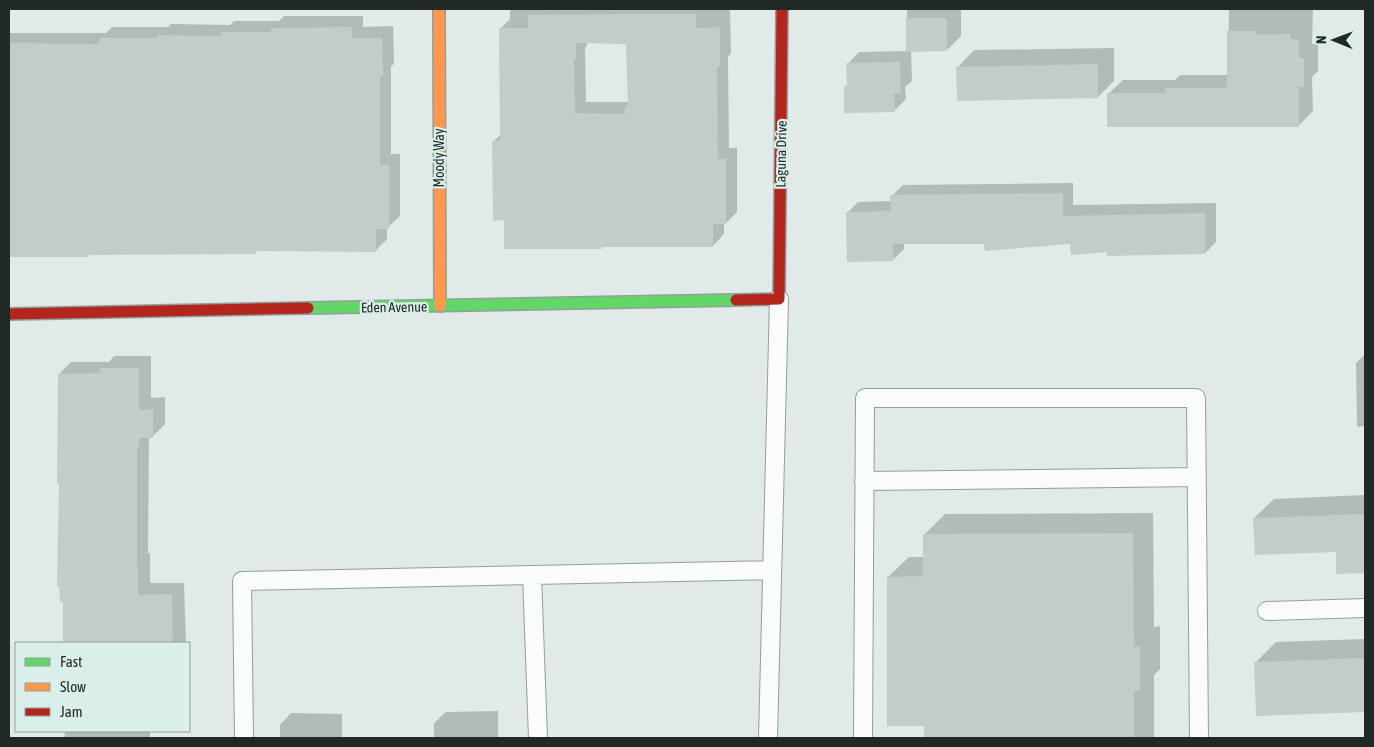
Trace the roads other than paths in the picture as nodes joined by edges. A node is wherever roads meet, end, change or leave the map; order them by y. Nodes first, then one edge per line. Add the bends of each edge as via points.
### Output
1 (439, 9) edge
2 (782, 9) edge
3 (779, 299) junction
4 (440, 306) junction
5 (9, 314) edge
6 (1197, 477) junction
7 (864, 481) junction
8 (772, 570) junction
9 (532, 575) junction
10 (1365, 608) edge
11 (1267, 611) dead end
12 (244, 738) edge
13 (538, 738) edge
14 (768, 738) edge
15 (864, 738) edge
16 (1199, 738) edge

1 - 4 street, Moody Way
2 - 3 street, Laguna Drive
3 - 4 street, Eden Avenue
3 - 8 lane
4 - 5 street, Eden Avenue
6 - 7 lane
6 - 7 lane via 1196,398 864,398
6 - 16 lane
7 - 15 lane
8 - 9 lane
8 - 14 lane
9 - 12 lane via 242,582
9 - 13 lane
10 - 11 lane

